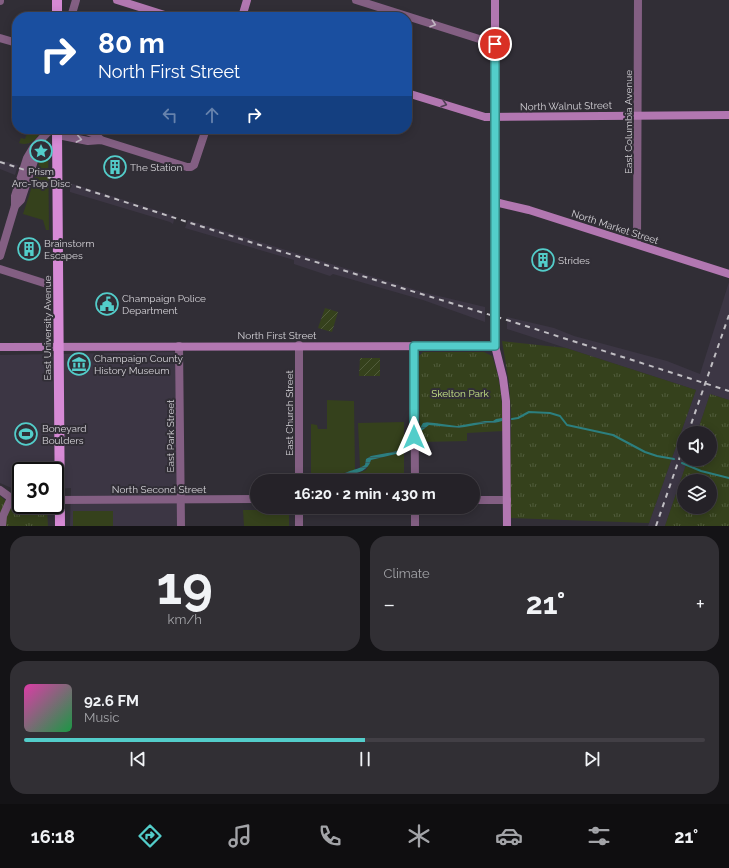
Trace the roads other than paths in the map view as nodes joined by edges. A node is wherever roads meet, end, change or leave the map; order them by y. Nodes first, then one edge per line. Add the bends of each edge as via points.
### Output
1 (57, 0) edge
2 (76, 0) edge
3 (117, 0) edge
4 (248, 0) edge
5 (356, 0) edge
6 (495, 0) edge
7 (638, 0) edge
8 (57, 12) edge
9 (72, 12) edge
10 (151, 12) edge
11 (244, 12) edge
12 (394, 12) edge
13 (412, 18) edge
14 (0, 38) edge
15 (12, 42) edge
16 (495, 44) junction
17 (412, 95) edge
18 (638, 115) junction
19 (729, 115) edge
20 (495, 117) junction
21 (46, 134) edge
22 (56, 134) edge
23 (66, 134) edge
24 (95, 134) edge
25 (204, 134) edge
26 (101, 140) junction
27 (495, 202) junction
28 (637, 244) junction
29 (0, 256) edge
30 (0, 269) edge
31 (729, 274) edge
32 (47, 284) dead end
33 (299, 345) junction
34 (60, 346) junction
35 (179, 346) junction
36 (414, 346) junction
37 (495, 346) junction
38 (0, 347) edge
39 (58, 462) edge
40 (299, 474) edge
41 (415, 474) edge
42 (0, 490) edge
43 (11, 498) joint
44 (64, 499) edge
45 (180, 499) junction
46 (250, 499) edge
47 (480, 500) edge
48 (507, 500) junction
49 (59, 514) edge
50 (299, 514) edge
51 (415, 514) edge
52 (2, 526) edge
53 (60, 526) edge
54 (181, 526) edge
55 (299, 526) edge
56 (415, 526) edge
57 (507, 526) edge

1 - 8 main road
2 - 9 street
3 - 10 street
4 - 11 street
5 -> 12 street
6 - 16 street
7 - 18 street, East Columbia Avenue
13 -> 16 street
14 - 15 street
16 - 20 street
17 -> 20 street, North Walnut Street via 485,117
18 - 19 street, North Walnut Street
18 - 20 street, North Walnut Street
18 - 28 street, East Columbia Avenue
20 - 27 street
21 - 29 street via 27,158
22 - 34 main road, East University Avenue
23 -> 26 street via 88,141
24 - 26 street
25 - 26 street via 194,165 191,167
27 - 28 street, North Market Street
27 - 37 street
28 - 31 street, North Market Street
30 - 32 street
33 - 35 street, North First Street
33 - 36 street, North First Street
33 - 40 street, East Church Street
34 - 35 street, North First Street
34 - 38 street, North First Street
34 - 39 main road, East University Avenue
35 - 45 street, East Park Street
36 - 37 street, North First Street
36 - 41 street
37 - 48 street via 505,391
42 - 43 street
43 - 52 street via 3,516
44 - 45 street, North Second Street
45 - 46 street, North Second Street
45 - 54 street, East Park Street
47 - 48 street
48 - 57 street
49 - 53 main road, East University Avenue
50 - 55 street
51 - 56 street

